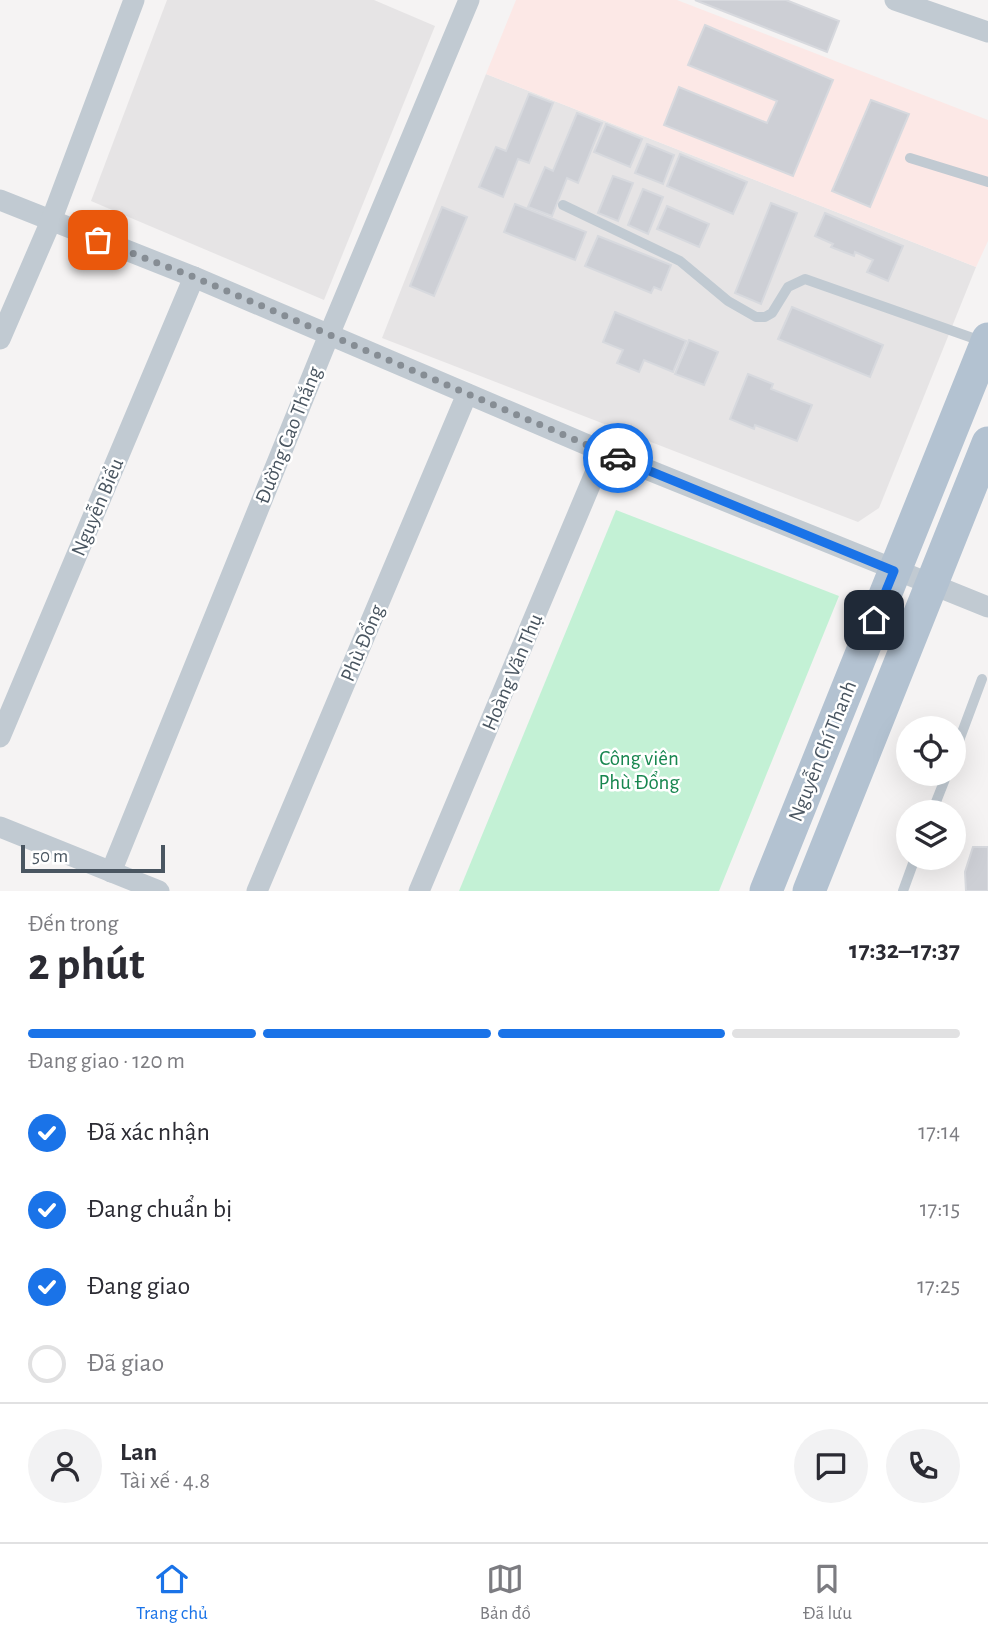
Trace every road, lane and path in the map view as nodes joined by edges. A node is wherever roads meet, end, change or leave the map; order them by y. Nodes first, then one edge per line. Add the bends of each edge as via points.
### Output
1 (134, 0) edge
2 (469, 0) edge
3 (895, 0) edge
4 (988, 32) edge
5 (910, 158) dead end
6 (988, 182) edge
7 (0, 200) edge
8 (563, 205) dead end
9 (51, 221) junction
10 (194, 277) junction
11 (329, 335) junction
12 (0, 339) edge
13 (987, 341) edge
14 (467, 394) junction
15 (988, 443) edge
16 (604, 452) junction
17 (894, 571) junction
18 (931, 586) junction
19 (988, 607) edge
20 (982, 679) dead end
21 (966, 722) edge
22 (0, 737) edge
23 (0, 827) edge
24 (911, 870) edge
25 (111, 872) junction
26 (159, 891) edge
27 (257, 891) edge
28 (419, 891) edge
29 (766, 891) edge
30 (809, 891) edge
31 (903, 891) edge

1 - 9 street
2 - 11 street, Đường Cao Thắng
3 - 4 street
5 - 6 lane
7 - 9 street
8 - 13 lane via 680,261 728,301 756,317 772,313 788,287 805,279
9 - 10 street
9 - 12 street
10 - 11 street
10 - 22 street, Nguyễn Biểu
11 - 14 street
11 - 25 street, Đường Cao Thắng
13 - 17 main road, Nguyễn Chí Thanh
14 - 16 street
14 - 27 street, Phù Đổng
15 - 18 main road, Nguyễn Chí Thanh
16 - 17 street
16 - 28 street, Hoàng Văn Thụ
17 - 18 street
17 - 29 main road, Nguyễn Chí Thanh
18 - 19 street
18 - 30 main road, Nguyễn Chí Thanh
20 - 21 lane
23 - 25 street
24 - 31 lane
25 - 26 street

